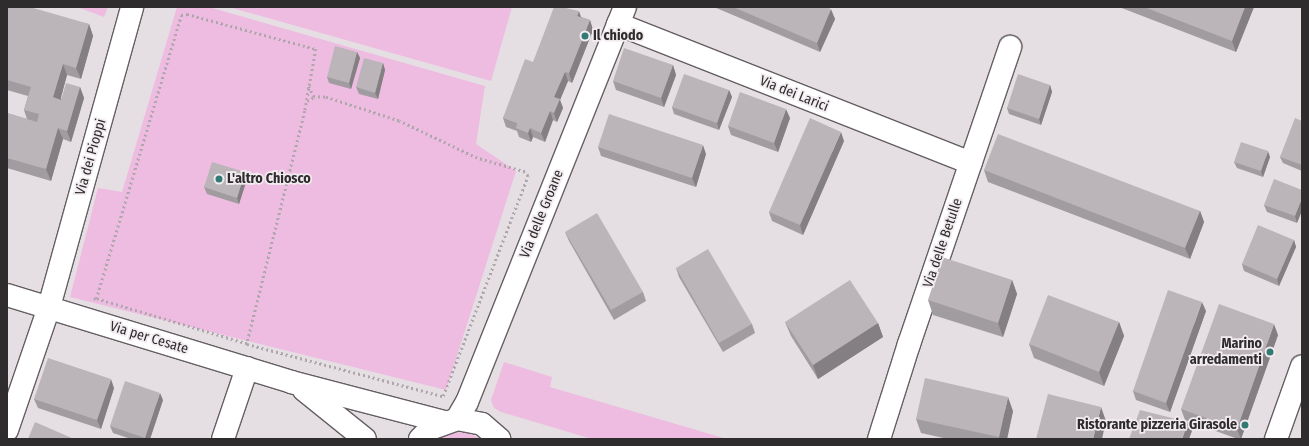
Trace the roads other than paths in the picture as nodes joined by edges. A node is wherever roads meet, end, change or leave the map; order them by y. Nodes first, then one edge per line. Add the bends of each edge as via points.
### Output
1 (132, 7) edge
2 (622, 16) edge
3 (1010, 47) dead end
4 (971, 164) junction
5 (7, 295) edge
6 (49, 307) junction
7 (1302, 366) edge
8 (247, 368) junction
9 (291, 382) junction
10 (451, 420) junction
11 (7, 430) edge
12 (496, 435) edge
13 (223, 439) edge
14 (364, 439) edge
15 (420, 439) edge
16 (517, 439) edge
17 (879, 439) edge
18 (1276, 439) edge

1 - 6 street, Via dei Pioppi
2 - 4 street, Via dei Larici
2 - 10 street, Via delle Groane via 467,402
3 - 4 street, Via delle Betulle
4 - 17 street, Via delle Betulle
5 - 6 street, Via per Cesate
6 - 8 street, Via per Cesate
6 - 11 street, Via dei Pioppi
7 - 18 street
8 - 9 street, Via per Cesate
8 - 13 street
9 - 10 street, Via per Cesate
9 - 14 street, Via per Cesate via 321,402
10 - 12 street, Via per Cesate via 482,424
10 - 15 street via 430,429
12 - 16 street

